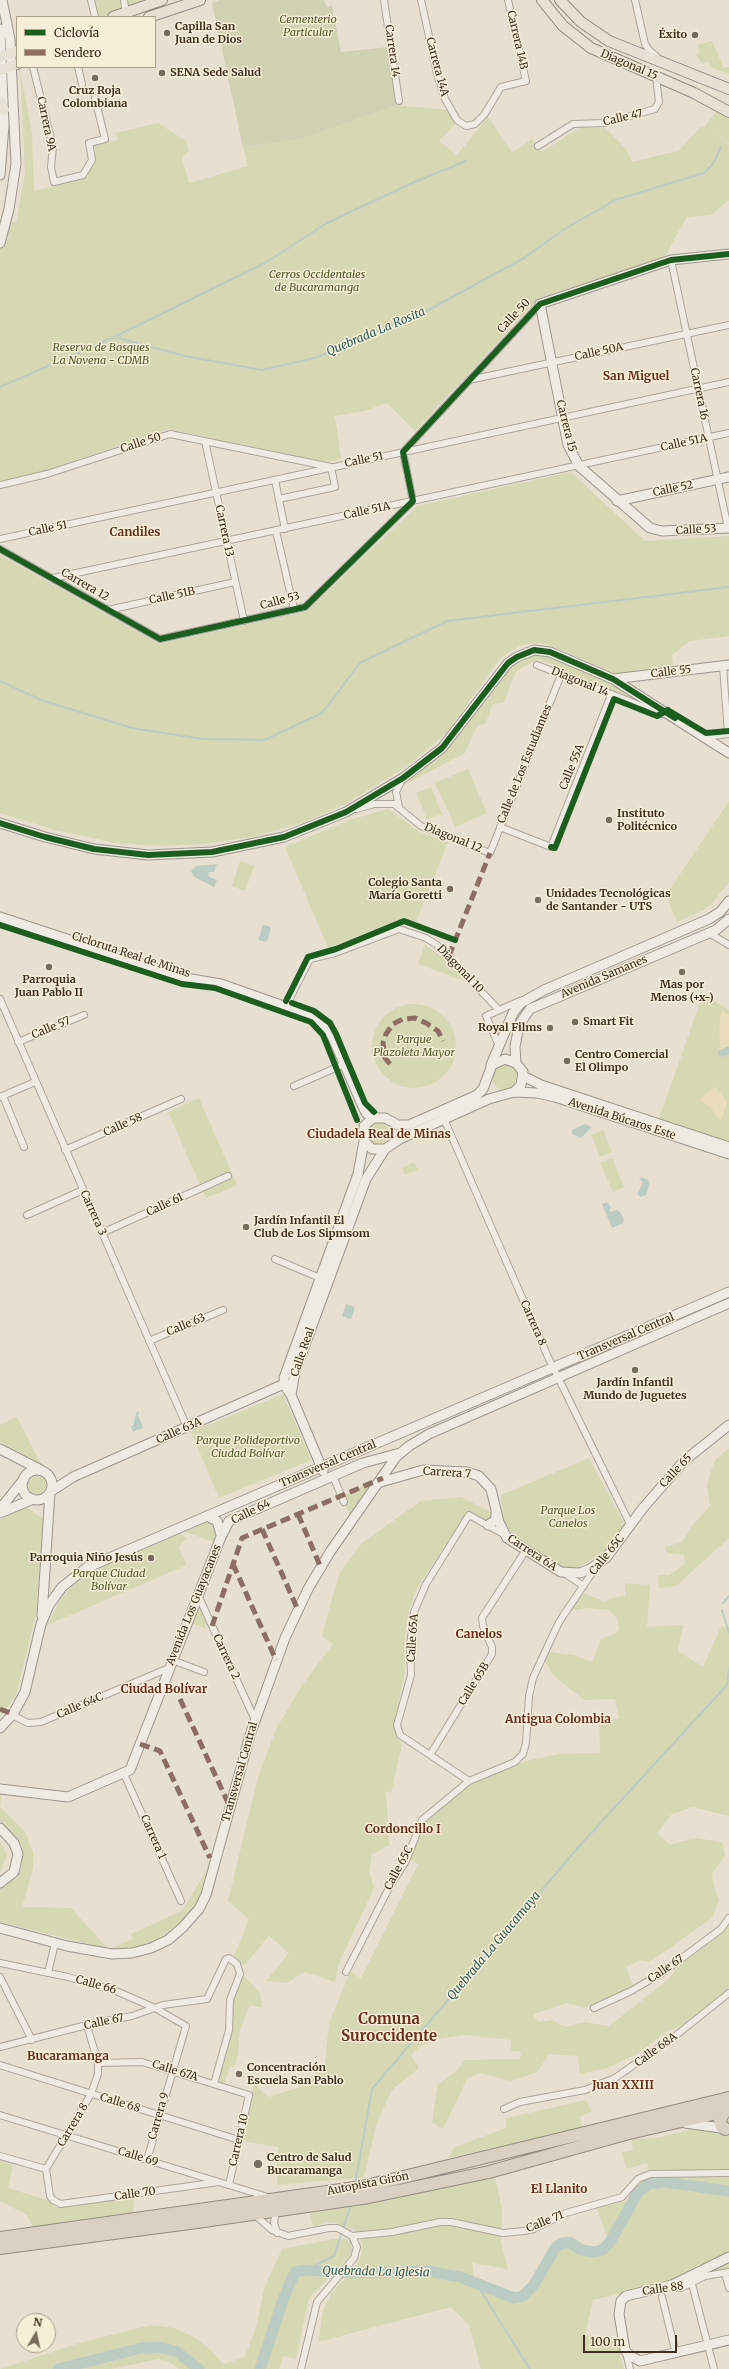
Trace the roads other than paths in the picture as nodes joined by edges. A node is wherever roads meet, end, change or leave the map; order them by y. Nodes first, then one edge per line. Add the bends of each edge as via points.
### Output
1 (2, 0) edge
2 (91, 0) edge
3 (124, 0) edge
4 (162, 0) edge
5 (200, 0) edge
6 (384, 0) edge
7 (421, 0) edge
8 (508, 0) edge
9 (542, 0) edge
10 (560, 0) edge
11 (635, 0) edge
12 (126, 15) edge
13 (94, 16) edge
14 (152, 16) edge
15 (0, 29) edge
16 (8, 54) edge
17 (670, 66) junction
18 (8, 67) edge
19 (33, 68) edge
20 (78, 68) edge
21 (656, 76) junction
22 (697, 76) junction
23 (526, 81) joint
24 (729, 81) edge
25 (82, 84) dead end
26 (729, 89) edge
27 (95, 98) dead end
28 (399, 101) dead end
29 (2, 105) edge
30 (729, 112) edge
31 (538, 146) dead end
32 (0, 175) edge
33 (0, 243) edge
34 (729, 254) edge
35 (671, 260) junction
36 (540, 304) junction
37 (729, 325) edge
38 (686, 334) junction
39 (552, 362) junction
40 (470, 380) junction
41 (729, 382) edge
42 (698, 388) junction
43 (563, 418) junction
44 (729, 433) edge
45 (709, 438) junction
46 (205, 441) junction
47 (403, 452) junction
48 (579, 466) junction
49 (331, 467) junction
50 (729, 477) edge
51 (275, 480) junction
52 (718, 480) junction
53 (0, 485) edge
54 (216, 492) junction
55 (279, 499) junction
56 (413, 501) junction
57 (617, 501) junction
58 (729, 528) edge
59 (285, 529) junction
60 (276, 531) junction
61 (662, 531) joint
62 (0, 539) edge
63 (227, 541) junction
64 (0, 549) edge
65 (52, 578) junction
66 (235, 582) junction
67 (294, 609) junction
68 (108, 610) junction
69 (244, 620) junction
70 (160, 639) joint
71 (537, 665) dead end
72 (726, 665) edge
73 (561, 675) junction
74 (614, 680) junction
75 (611, 695) junction
76 (675, 718) junction
77 (729, 734) edge
78 (705, 737) junction
79 (729, 752) edge
80 (403, 778) junction
81 (399, 807) junction
82 (346, 812) junction
83 (0, 823) edge
84 (500, 827) junction
85 (490, 853) joint
86 (729, 901) edge
87 (0, 917) edge
88 (729, 919) edge
89 (709, 933) junction
90 (729, 945) edge
91 (535, 995) junction
92 (0, 999) edge
93 (286, 1006) junction
94 (499, 1010) junction
95 (84, 1015) dead end
96 (325, 1026) junction
97 (18, 1042) junction
98 (499, 1046) junction
99 (516, 1063) junction
100 (340, 1066) junction
101 (490, 1068) junction
102 (523, 1076) junction
103 (35, 1082) junction
104 (294, 1086) dead end
105 (514, 1092) junction
106 (1, 1097) edge
107 (181, 1099) dead end
108 (376, 1118) junction
109 (444, 1119) junction
110 (363, 1130) junction
111 (364, 1141) junction
112 (24, 1147) dead end
113 (729, 1147) edge
114 (385, 1149) junction
115 (65, 1150) junction
116 (729, 1154) edge
117 (228, 1176) dead end
118 (83, 1190) junction
119 (27, 1215) dead end
120 (102, 1233) junction
121 (274, 1260) dead end
122 (320, 1278) junction
123 (729, 1292) edge
124 (729, 1303) edge
125 (223, 1310) dead end
126 (149, 1341) junction
127 (554, 1368) junction
128 (559, 1377) junction
129 (284, 1384) junction
130 (291, 1395) junction
131 (729, 1425) edge
132 (187, 1427) junction
133 (390, 1438) junction
134 (0, 1449) edge
135 (400, 1453) junction
136 (371, 1460) junction
137 (24, 1461) junction
138 (322, 1467) junction
139 (396, 1468) junction
140 (46, 1473) junction
141 (333, 1476) junction
142 (25, 1477) junction
143 (73, 1477) junction
144 (318, 1481) junction
145 (381, 1482) junction
146 (50, 1492) junction
147 (35, 1499) junction
148 (344, 1502) dead end
149 (0, 1509) edge
150 (0, 1513) edge
151 (496, 1513) junction
152 (470, 1515) joint
153 (207, 1516) junction
154 (48, 1518) junction
155 (630, 1524) junction
156 (488, 1525) junction
157 (504, 1535) junction
158 (221, 1537) junction
159 (526, 1550) junction
160 (598, 1564) junction
161 (561, 1572) junction
162 (44, 1580) junction
163 (582, 1585) junction
164 (62, 1587) junction
165 (198, 1595) junction
166 (41, 1624) junction
167 (170, 1664) junction
168 (204, 1672) dead end
169 (12, 1715) junction
170 (255, 1720) junction
171 (0, 1728) edge
172 (430, 1755) junction
173 (124, 1774) junction
174 (469, 1781) junction
175 (0, 1789) edge
176 (0, 1828) edge
177 (0, 1883) edge
178 (181, 1901) dead end
179 (729, 1918) edge
180 (0, 1928) edge
181 (55, 1943) junction
182 (0, 1963) edge
183 (346, 1972) dead end
184 (48, 1973) junction
185 (0, 1978) edge
186 (729, 1993) edge
187 (155, 2008) junction
188 (594, 2008) dead end
189 (87, 2025) junction
190 (186, 2026) joint
191 (32, 2040) junction
192 (0, 2047) edge
193 (98, 2064) junction
194 (0, 2065) edge
195 (173, 2071) junction
196 (214, 2084) junction
197 (91, 2094) junction
198 (249, 2095) joint
199 (729, 2098) edge
200 (504, 2109) dead end
201 (687, 2109) junction
202 (727, 2110) edge
203 (0, 2115) edge
204 (160, 2115) junction
205 (701, 2116) junction
206 (670, 2124) junction
207 (727, 2129) edge
208 (66, 2135) junction
209 (239, 2140) junction
210 (0, 2156) edge
211 (147, 2160) junction
212 (46, 2169) junction
213 (729, 2173) edge
214 (219, 2182) junction
215 (229, 2185) junction
216 (347, 2195) junction
217 (276, 2205) junction
218 (254, 2214) junction
219 (277, 2233) junction
220 (350, 2234) junction
221 (0, 2238) edge
222 (0, 2248) edge
223 (729, 2256) edge
224 (727, 2273) edge
225 (692, 2284) junction
226 (668, 2286) junction
227 (729, 2288) edge
228 (662, 2297) dead end
229 (729, 2340) edge
230 (708, 2346) junction
231 (625, 2350) junction
232 (676, 2354) junction
233 (644, 2362) junction
234 (302, 2369) edge
235 (630, 2369) edge
236 (634, 2369) edge
237 (714, 2369) edge

1 - 16 street
2 - 13 street
3 - 12 street
4 - 12 main road
5 - 14 main road
6 - 28 street, Carrera 14
7 - 23 street, Carrera 14A via 445,99 457,120 466,126 475,124 484,115 501,87
8 - 23 street, Carrera 14B
9 - 21 main road, Diagonal 15 via 563,26 581,41 604,55
10 - 17 main road, Diagonal 15 via 574,16 599,35
11 - 17 street via 649,50
15 - 16 street
16 - 18 street
17 - 22 main road, Diagonal 15
18 - 29 street
18 - 33 street via 16,164
19 - 27 street, Carrera 9A via 53,147 51,167 54,182 83,175 92,160 89,143 105,139
20 - 25 street
21 - 30 main road, Diagonal 15
21 - 31 street, Calle 47 via 659,102 655,109 605,123 573,124
22 - 24 main road
22 - 26 main road, Diagonal 15
29 - 32 street
34 - 35 street, Calle 50
35 - 36 street, Calle 50
35 - 38 street, Carrera 16
36 - 39 street, Carrera 15
36 - 40 street, Calle 50
37 - 38 street, Calle 50A
38 - 39 street, Calle 50A
38 - 42 street, Carrera 16
39 - 40 street, Calle 50A
39 - 43 street, Carrera 15
40 - 47 street, Calle 50
41 - 42 street, Calle 51
42 - 43 street, Calle 51
42 - 45 street, Carrera 16
43 - 47 street, Calle 51
43 - 48 street, Carrera 15 via 568,445
44 - 45 street, Calle 51A
45 - 48 street, Calle 51A
45 - 52 street, Carrera 16
46 - 49 street, Calle 50
46 - 53 street, Calle 50 via 170,434 47,474
46 - 54 street, Carrera 13
47 - 49 street, Calle 51
47 - 56 street
48 - 56 street, Calle 51A
48 - 57 street, Carrera 15
49 - 51 street, Calle 51
49 - 55 street via 335,487
50 - 52 street, Calle 52
51 - 54 street, Calle 51
51 - 55 street
52 - 57 street, Calle 52
52 - 58 street, Carrera 16
54 - 62 street, Calle 51
54 - 63 street, Carrera 13
55 - 59 street
56 - 59 street, Calle 51A
56 - 67 street, Calle 53 via 305,607
57 - 61 street, Carrera 15 via 647,526
58 - 61 street, Calle 53
59 - 60 street, Calle 51A
60 - 63 street, Calle 51A
60 - 67 street
63 - 65 street, Calle 51A
63 - 66 street, Carrera 13
64 - 65 street, Carrera 12
65 - 68 street, Carrera 12
66 - 68 street, Calle 51B
66 - 69 street, Carrera 13
67 - 69 street, Calle 53
68 - 70 street, Carrera 12
69 - 70 street, Calle 53
71 - 73 street, Diagonal 14
72 - 74 street, Calle 55
72 - 77 street
73 - 75 street, Diagonal 14
73 - 84 street, Calle de Los Estudiantes
74 - 76 street
74 - 80 street via 550,652 534,650 517,657 503,669 442,748
75 - 76 street, Diagonal 14
75 - 84 street, Calle 55A via 551,847
76 - 78 street, Diagonal 14
77 - 78 street
78 - 79 street, Diagonal 14
80 - 81 street via 396,792
80 - 82 street
81 - 82 street via 374,804
81 - 85 street, Diagonal 12 via 421,826
82 - 83 street via 284,837 233,849 183,855 148,855 94,849
84 - 85 street, Calle de Los Estudiantes
86 - 91 street, Avenida Samanes via 720,912 704,922
87 - 93 street via 185,978 221,984
88 - 89 street, Avenida Samanes
89 - 90 street
89 - 99 street, Avenida Samanes via 530,1009 519,1025 514,1047
91 - 94 street, Avenida Samanes
91 - 98 street, Avenida Samanes via 517,1008
92 - 97 street, Carrera 3
93 - 94 street, Diagonal 10 via 306,964 312,958 335,953 392,930 401,929 426,938 437,946
93 - 96 street via 312,1016
94 - 98 street, Avenida Samanes via 486,1016
95 - 97 street, Calle 57
96 - 100 street, Calle Real
96 - 108 street via 333,1038 364,1110
97 - 103 street, Carrera 3
98 - 101 street, Avenida Samanes
99 - 101 street via 501,1060
99 - 102 street
100 - 104 street
100 - 110 street, Calle Real via 360,1114
101 - 108 street, Avenida Samanes via 479,1094 413,1124 398,1125 384,1118
102 - 105 street via 521,1085
102 - 113 street, Avenida Búcaros Este via 541,1085
103 - 106 street
103 - 115 street, Carrera 3
105 - 109 street, Avenida Búcaros Este via 489,1098
105 - 116 street, Avenida Búcaros Este via 555,1097
106 - 112 street
107 - 115 street, Calle 58
108 - 110 street via 368,1122
109 - 114 street, Avenida Búcaros Este via 400,1139
109 - 127 street, Carrera 8
110 - 111 street, Calle Real
111 - 114 street via 372,1149
111 - 122 street, Calle Real via 358,1174
114 - 130 street, Calle Real via 366,1179 295,1372
115 - 118 street, Carrera 3
117 - 120 street, Calle 61
118 - 119 street
118 - 120 street, Carrera 3
120 - 126 street, Carrera 3
121 - 122 street
122 - 129 street, Calle Real
123 - 127 street, Transversal Central
124 - 128 street, Transversal Central
125 - 126 street, Calle 63
126 - 132 street, Carrera 3
127 - 128 street, Carrera 8
127 - 133 street, Transversal Central
128 - 135 street, Transversal Central via 429,1434
128 - 155 street, Carrera 8
129 - 130 street, Calle Real
129 - 132 street, Calle 63A
130 - 138 street
131 - 155 street, Calle 65 via 684,1461
132 - 143 street, Calle 63A
133 - 135 street, Transversal Central
133 - 138 street, Transversal Central
134 - 137 street
135 - 136 street, Calle 64
135 - 139 street, Transversal Central
136 - 139 street, Carrera 7
136 - 141 street, Calle 64
137 - 140 street
137 - 142 street
138 - 144 street via 322,1476
138 - 153 street, Transversal Central
139 - 145 street, Transversal Central
139 - 145 street
139 - 151 street, Carrera 7 via 467,1472 479,1476 492,1489
140 - 142 street via 35,1470
140 - 143 street, Calle 63A
140 - 146 street via 52,1483
141 - 144 street, Calle 64
141 - 148 street
142 - 147 street via 25,1493
142 - 149 street
143 - 146 street, Calle 63A
144 - 158 street, Calle 64 via 233,1519
145 - 170 street, Transversal Central via 330,1552 308,1589 285,1638
146 - 147 street
146 - 154 street
147 - 150 street
147 - 154 street via 44,1506
151 - 156 street via 496,1520
151 - 157 street, Carrera 7
152 - 156 street, Carrera 6A
152 - 172 street, Calle 65A via 426,1584 417,1603 411,1641 411,1675 397,1725 400,1735
153 - 158 street via 220,1526
153 - 164 street, Transversal Central via 91,1565
154 - 162 street
155 - 160 street, Calle 65C via 611,1552
156 - 157 street, Carrera 6A
157 - 159 street, Carrera 6A
158 - 165 street, Avenida Los Guayacanes
159 - 161 street, Carrera 6A
159 - 172 street, Calle 65B via 482,1618 482,1626 492,1647 492,1654
160 - 161 street, Carrera 6A via 580,1572
160 - 163 street, Calle 65C
161 - 163 street, Calle 65C
162 - 164 street via 53,1589
162 - 166 street
163 - 174 street, Calle 65C via 559,1622 533,1678 523,1754 515,1762
164 - 166 street, Transversal Central via 49,1605
165 - 167 street, Avenida Los Guayacanes
165 - 170 street, Carrera 2
166 - 169 street, Transversal Central via 25,1692
167 - 168 street
167 - 169 street, Calle 64C via 41,1722 28,1723
167 - 173 street, Avenida Los Guayacanes via 132,1766
169 - 171 street, Transversal Central
170 - 181 street, Transversal Central via 206,1895 188,1922 168,1940 132,1953 100,1953
172 - 174 street
173 - 175 street via 68,1797
173 - 178 street, Carrera 1
174 - 183 street, Calle 65C via 422,1820 406,1860
176 - 177 street via 14,1843 18,1854 14,1872
179 - 188 street, Calle 67 via 716,1934 662,1973
180 - 181 street, Transversal Central
181 - 184 street
182 - 184 street, Calle 66
184 - 187 street, Calle 66 via 102,1986
185 - 191 street
186 - 200 street, Calle 68A via 656,2051 614,2078 585,2090 520,2102
187 - 189 street, Calle 67 via 136,2015
187 - 190 street, Calle 66
187 - 196 street, Calle 67 via 207,1999 226,1959 234,1960 240,1974 230,2000 229,2030
189 - 191 street, Calle 67
189 - 193 street, Carrera 8
190 - 195 street, Carrera 9
191 - 192 street, Calle 67
193 - 195 street, Calle 67A via 142,2062
193 - 197 street, Carrera 8 via 98,2074
194 - 197 street, Calle 68
195 - 196 street, Calle 67A
195 - 204 street, Carrera 9
196 - 198 street, Calle 67A
197 - 204 street, Calle 68
197 - 208 street, Carrera 8
198 - 209 street, Carrera 10
199 - 201 highway, Autopista Girón
201 - 205 street
201 - 216 highway, Autopista Girón via 362,2187
202 - 205 highway, Autopista Girón
202 - 207 highway via 720,2119
203 - 208 street, Calle 69
204 - 209 street, Calle 68
204 - 211 street, Carrera 9
205 - 206 highway, Autopista Girón
205 - 207 street
206 - 207 street via 696,2124
206 - 216 highway, Autopista Girón via 489,2172 359,2199
208 - 211 street, Calle 69
208 - 212 street, Carrera 8
209 - 215 street, Carrera 10
210 - 212 street
211 - 214 street, Calle 69
212 - 214 street, Calle 70 via 50,2196 61,2204
213 - 220 street, Calle 71 via 650,2174 638,2179 622,2197 566,2213 534,2229 524,2231 503,2233 440,2222 392,2232
214 - 215 street, Calle 69
215 - 217 street, Calle 69
216 - 217 highway, Autopista Girón
217 - 218 highway, Autopista Girón
217 - 219 street via 274,2222
217 - 221 highway, Autopista Girón
218 - 219 street
218 - 222 highway, Autopista Girón
219 - 220 street via 292,2236 338,2228
220 - 234 street via 357,2247 354,2258 317,2302
223 - 226 street
224 - 225 street, Calle 88 via 705,2276
224 - 227 street
225 - 226 street, Calle 88 via 676,2289
225 - 230 street
226 - 231 street, Calle 88 via 631,2294 620,2301 619,2314
228 - 232 street
229 - 230 street
230 - 232 street
230 - 237 street
231 - 233 street via 633,2359
231 - 235 street
232 - 233 street
233 - 236 street

